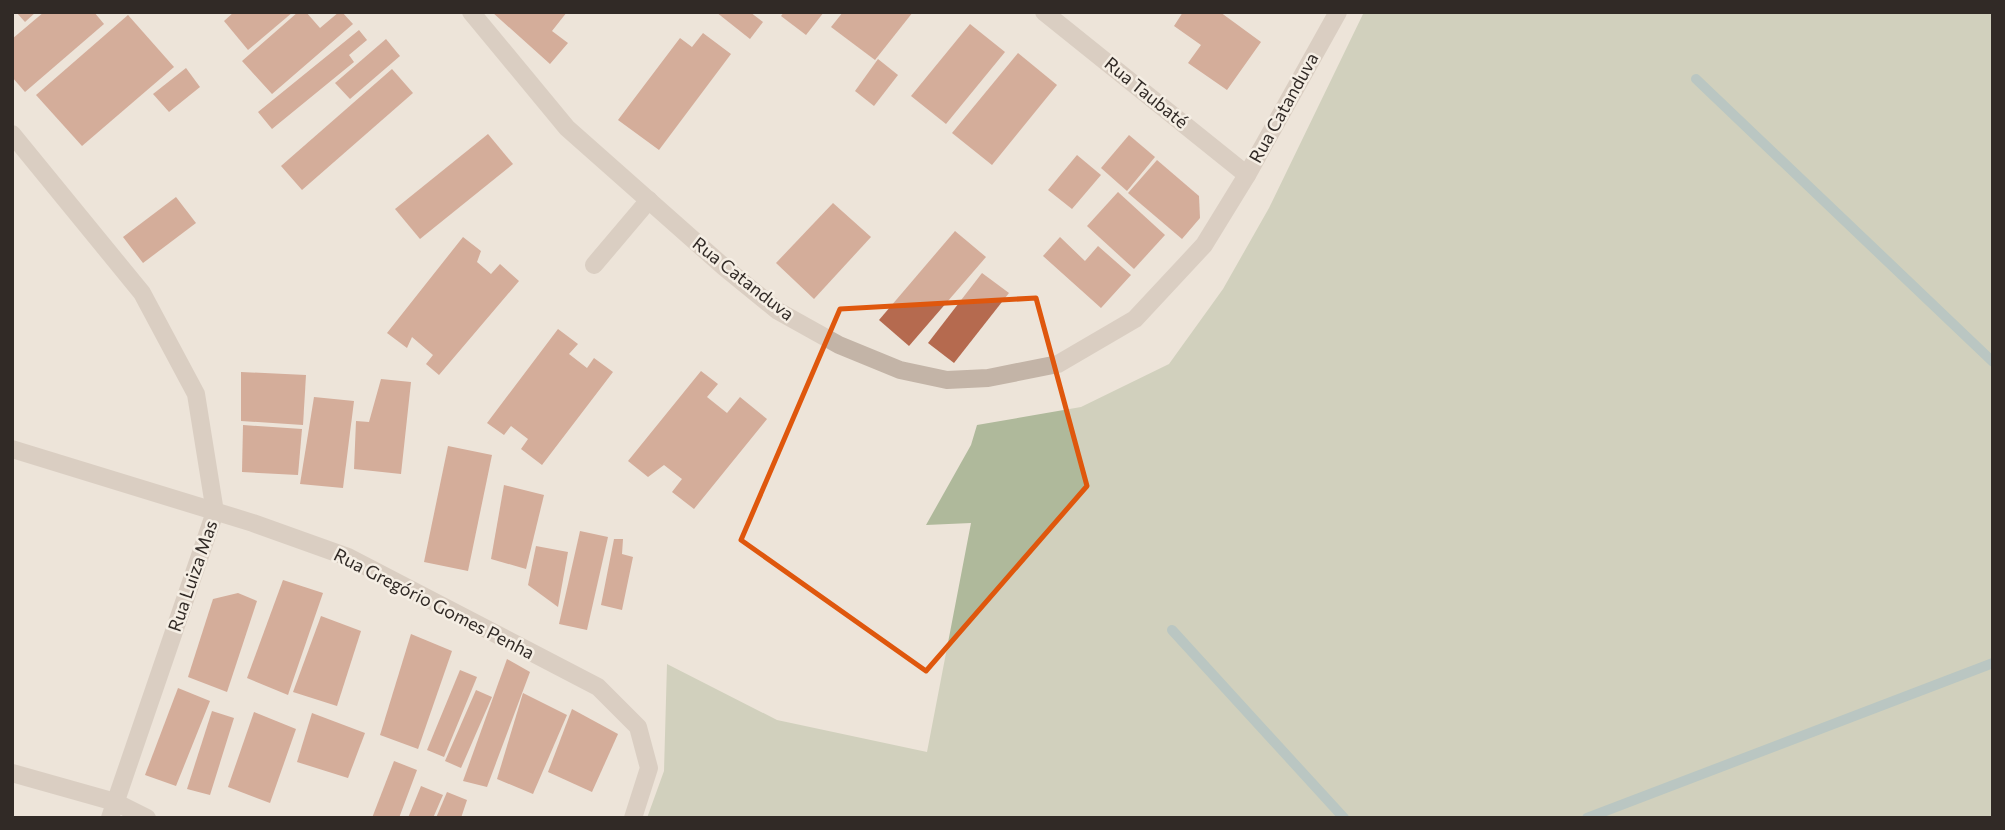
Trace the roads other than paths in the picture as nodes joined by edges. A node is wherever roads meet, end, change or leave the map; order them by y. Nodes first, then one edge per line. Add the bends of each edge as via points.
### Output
1 (471, 12) edge
2 (1044, 12) edge
3 (1338, 12) edge
4 (12, 134) edge
5 (1247, 175) junction
6 (649, 200) junction
7 (594, 265) dead end
8 (12, 449) edge
9 (215, 512) junction
10 (12, 773) edge
11 (113, 810) edge
12 (147, 818) edge
13 (633, 818) edge

1 - 6 street, Rua Catanduva via 567,128
2 - 5 street, Rua Taubaté
3 - 5 street, Rua Catanduva
4 - 9 street, Rua Luiza Mas via 142,293 196,394
5 - 6 street, Rua Catanduva via 1203,245 1135,319 1058,364 988,378 947,380 900,370 839,345 778,311
6 - 7 street
8 - 9 street, Rua Gregório Gomes Penha
9 - 11 street, Rua Luiza Mas
9 - 13 street, Rua Gregório Gomes Penha via 348,557 598,687 638,727 649,768
10 - 11 street
11 - 12 street

